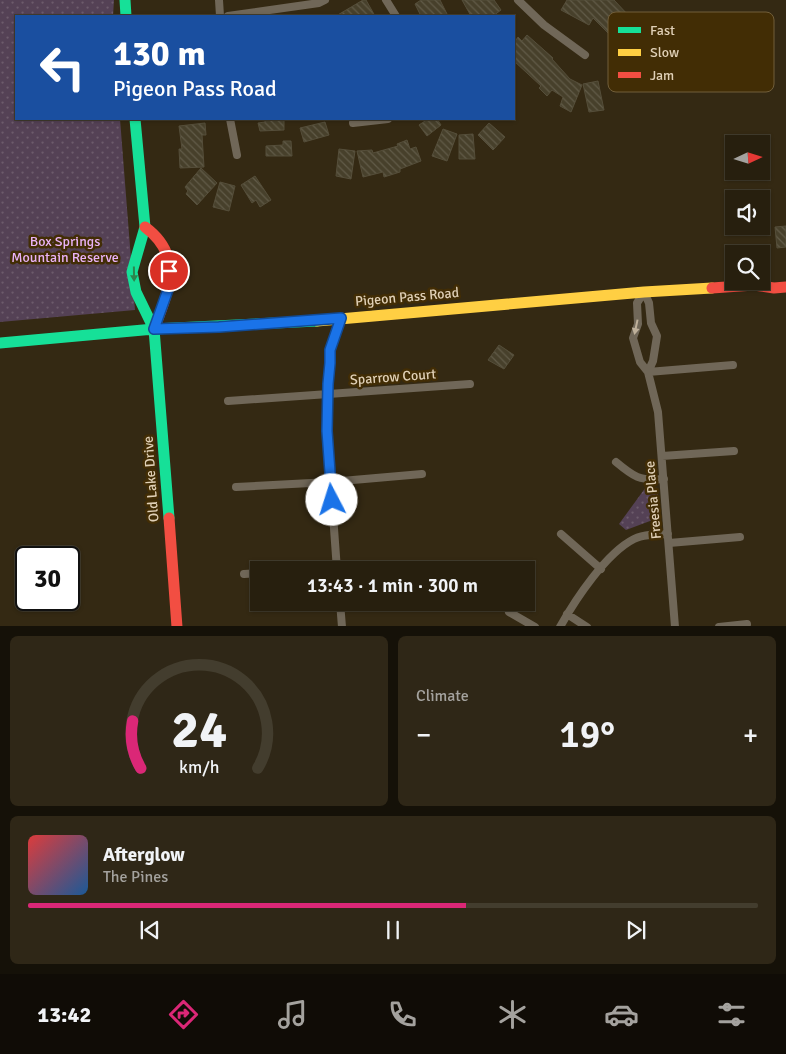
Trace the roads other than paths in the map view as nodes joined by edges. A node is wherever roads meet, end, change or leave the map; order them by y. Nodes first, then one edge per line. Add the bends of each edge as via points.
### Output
1 (126, 0) edge
2 (219, 0) edge
3 (325, 0) edge
4 (386, 0) edge
5 (518, 0) edge
6 (126, 15) edge
7 (220, 15) edge
8 (235, 15) edge
9 (395, 15) edge
10 (585, 55) dead end
11 (135, 120) edge
12 (230, 120) edge
13 (379, 120) edge
14 (353, 123) dead end
15 (237, 155) dead end
16 (145, 227) junction
17 (786, 287) edge
18 (644, 292) junction
19 (341, 318) junction
20 (154, 329) junction
21 (0, 342) edge
22 (733, 365) dead end
23 (648, 372) junction
24 (470, 384) dead end
25 (328, 395) junction
26 (228, 401) dead end
27 (734, 451) dead end
28 (662, 456) junction
29 (616, 462) dead end
30 (422, 474) dead end
31 (664, 479) junction
32 (330, 482) junction
33 (236, 487) dead end
34 (561, 534) dead end
35 (668, 534) junction
36 (740, 537) dead end
37 (669, 543) junction
38 (336, 561) edge
39 (601, 569) junction
40 (244, 574) dead end
41 (250, 574) edge
42 (341, 611) edge
43 (509, 612) dead end
44 (567, 614) junction
45 (747, 624) dead end
46 (177, 626) edge
47 (342, 626) edge
48 (536, 626) edge
49 (560, 626) edge
50 (587, 626) edge
51 (675, 626) edge
52 (719, 626) edge

1 - 6 main road
2 - 7 street
3 - 8 street
4 - 9 street
5 - 10 street via 544,25
11 - 16 main road
12 - 15 street
13 - 14 street
16 -> 20 main road via 132,272 136,292
16 - 20 main road via 161,240 169,259 170,284
17 - 18 main road, Pigeon Pass Road via 754,285
18 - 19 main road, Pigeon Pass Road
18 - 23 street via 657,336
18 -> 23 street, Freesia Place via 637,303 638,324 633,338 640,362
19 - 20 main road, Pigeon Pass Road
19 - 25 street via 330,350
20 - 21 main road, Pigeon Pass Road
20 - 46 main road, Old Lake Drive
22 - 23 street
23 - 28 street, Freesia Place via 658,412
24 - 25 street, Sparrow Court
25 - 26 street, Sparrow Court
25 - 32 street
27 - 28 street
28 - 31 street, Freesia Place
29 - 31 street via 642,480
30 - 32 street
31 - 35 street, Freesia Place
32 - 33 street
32 - 38 street
34 - 39 street
35 - 37 street, Freesia Place
35 - 39 street via 635,538 622,546
36 - 37 street
37 - 51 street, Freesia Place
39 - 44 street
40 - 41 street
42 - 47 street
43 - 48 street
44 - 49 street
44 - 50 street
45 - 52 street

